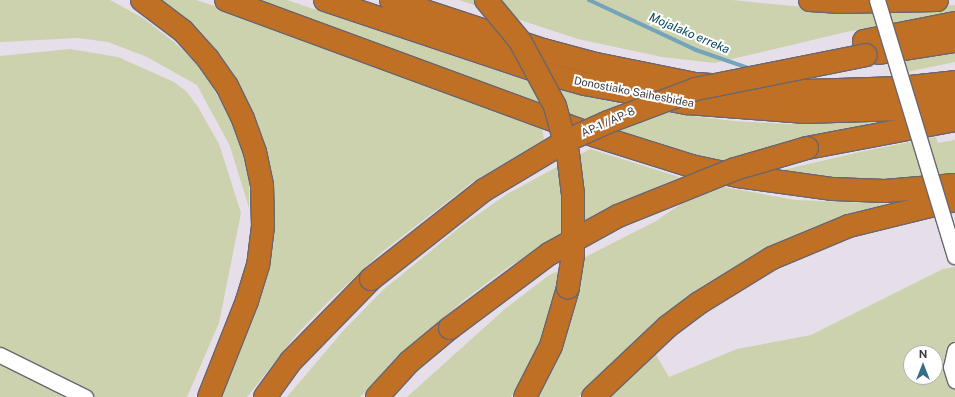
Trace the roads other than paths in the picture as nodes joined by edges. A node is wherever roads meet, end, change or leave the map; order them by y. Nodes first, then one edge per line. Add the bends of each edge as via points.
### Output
1 (142, 0) edge
2 (226, 0) edge
3 (325, 0) edge
4 (391, 0) edge
5 (486, 0) edge
6 (810, 0) edge
7 (877, 0) edge
8 (937, 0) edge
9 (955, 23) edge
10 (955, 41) edge
11 (865, 48) junction
12 (955, 82) edge
13 (955, 103) edge
14 (955, 120) edge
15 (955, 185) edge
16 (955, 200) edge
17 (955, 256) edge
18 (955, 350) edge
19 (0, 355) edge
20 (955, 380) edge
21 (528, 390) edge
22 (85, 397) edge
23 (209, 397) edge
24 (265, 397) edge
25 (377, 397) edge
26 (593, 397) edge

1 - 23 highway via 182,31 208,59 227,86 248,132 262,185 263,226 258,265 247,301
2 - 15 highway via 596,136 691,166 746,178 833,189 885,191
3 - 13 highway, Donostiako Saihesbidea via 537,70 621,92 687,103 803,112 904,109
4 - 12 highway, Donostiako Saihesbidea via 543,50 644,75 695,84 748,88 861,90
5 - 21 highway, bridge via 520,41 554,106 568,154 573,193 573,255 568,288 551,346
6 - 8 highway
7 - 17 street, bridge
9 - 11 highway
10 - 11 highway
11 - 24 highway, AP-1 / AP-8, bridge via 752,70 696,89 608,122 566,141 520,167 454,212 371,279 291,361
14 - 25 highway, bridge via 808,148 729,171 618,216 568,243 518,275 409,362
16 - 26 highway via 849,226 772,258 699,303 667,327
18 - 20 street via 951,367
19 - 22 street

